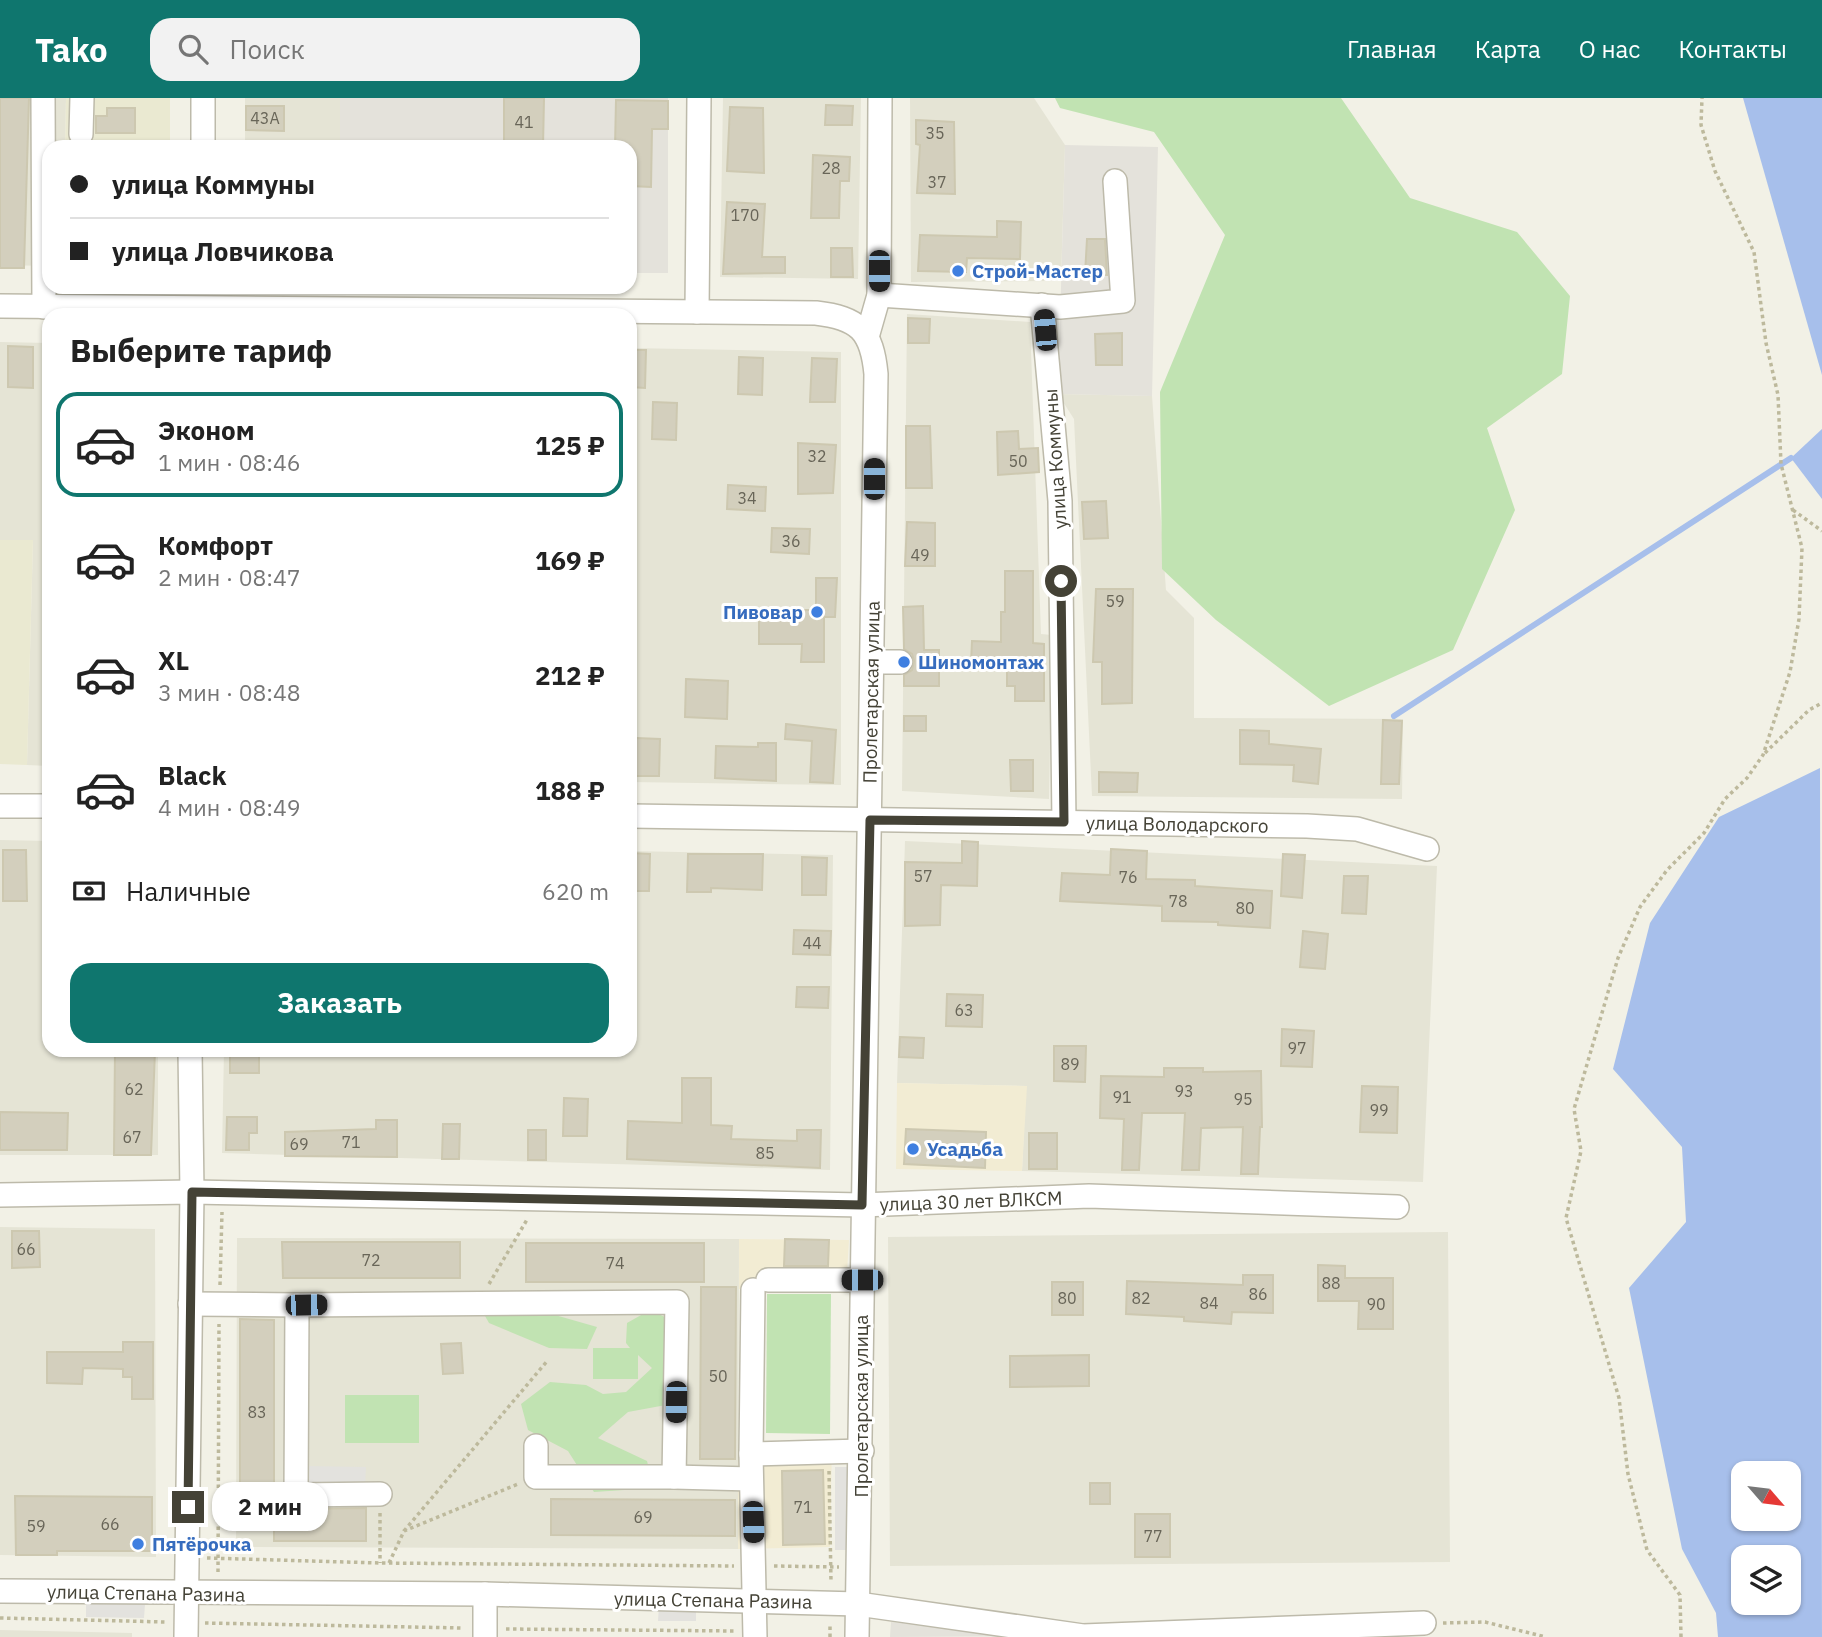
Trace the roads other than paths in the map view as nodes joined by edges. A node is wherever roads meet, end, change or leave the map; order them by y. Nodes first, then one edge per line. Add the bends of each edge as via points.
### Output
1 (43, 98) edge
2 (82, 98) edge
3 (203, 98) edge
4 (699, 98) edge
5 (880, 98) edge
6 (81, 134) dead end
7 (43, 140) edge
8 (203, 140) edge
9 (1115, 181) dead end
10 (44, 294) edge
11 (879, 295) junction
12 (204, 303) edge
13 (1042, 305) junction
14 (0, 306) edge
15 (44, 307) junction
16 (450, 308) edge
17 (637, 312) edge
18 (697, 313) junction
19 (863, 331) junction
20 (872, 662) junction
21 (900, 662) dead end
22 (0, 806) edge
23 (42, 807) edge
24 (637, 816) edge
25 (870, 820) junction
26 (1064, 822) junction
27 (1427, 849) dead end
28 (190, 1057) edge
29 (192, 1192) junction
30 (0, 1195) edge
31 (862, 1205) junction
32 (1396, 1206) dead end
33 (862, 1280) junction
34 (190, 1304) junction
35 (297, 1305) junction
36 (536, 1446) dead end
37 (862, 1451) junction
38 (751, 1454) junction
39 (674, 1477) junction
40 (751, 1479) junction
41 (380, 1494) road end
42 (0, 1591) edge
43 (187, 1593) junction
44 (485, 1594) junction
45 (755, 1602) junction
46 (858, 1604) junction
47 (1423, 1623) road end
48 (987, 1629) edge
49 (186, 1630) edge
50 (485, 1633) edge
51 (755, 1634) edge
52 (857, 1637) edge

1 - 7 street
2 - 6 street
3 - 8 street
4 - 18 street
5 - 11 street
9 - 13 street via 1123,301
10 - 15 street
11 - 13 street
11 - 19 street
12 - 15 street
12 - 16 street
13 - 26 street, улица Коммуны via 1060,501
14 - 15 street
17 - 18 street
18 - 19 street via 836,315
19 - 20 street, Пролетарская улица via 874,351 876,374
20 - 21 street
20 - 25 street, Пролетарская улица
22 - 23 street
24 - 25 street, улица Володарского
25 - 26 street, улица Володарского
25 - 31 street, Пролетарская улица
26 - 27 street, улица Володарского via 1357,830
28 - 29 street
29 - 30 street, улица 30 лет ВЛКСМ
29 - 31 street, улица 30 лет ВЛКСМ
29 - 34 street
31 - 32 street, улица 30 лет ВЛКСМ via 1089,1196
31 - 33 street, Пролетарская улица
33 - 37 street, Пролетарская улица
33 - 38 street via 761,1285
34 - 35 street
34 - 43 street
35 - 39 street via 677,1302
35 - 41 street via 296,1495
36 - 39 street via 536,1477
37 - 38 street
37 - 46 street, Пролетарская улица
38 - 40 street
39 - 40 street
40 - 45 street
42 - 43 street, улица Степана Разина
43 - 44 street, улица Степана Разина
43 - 49 street
44 - 45 street, улица Степана Разина
44 - 50 street
45 - 46 street, улица Степана Разина
45 - 51 street
46 - 48 street, улица Степана Разина
46 - 52 street, Пролетарская улица
47 - 48 street, улица Степана Разина via 1083,1636

